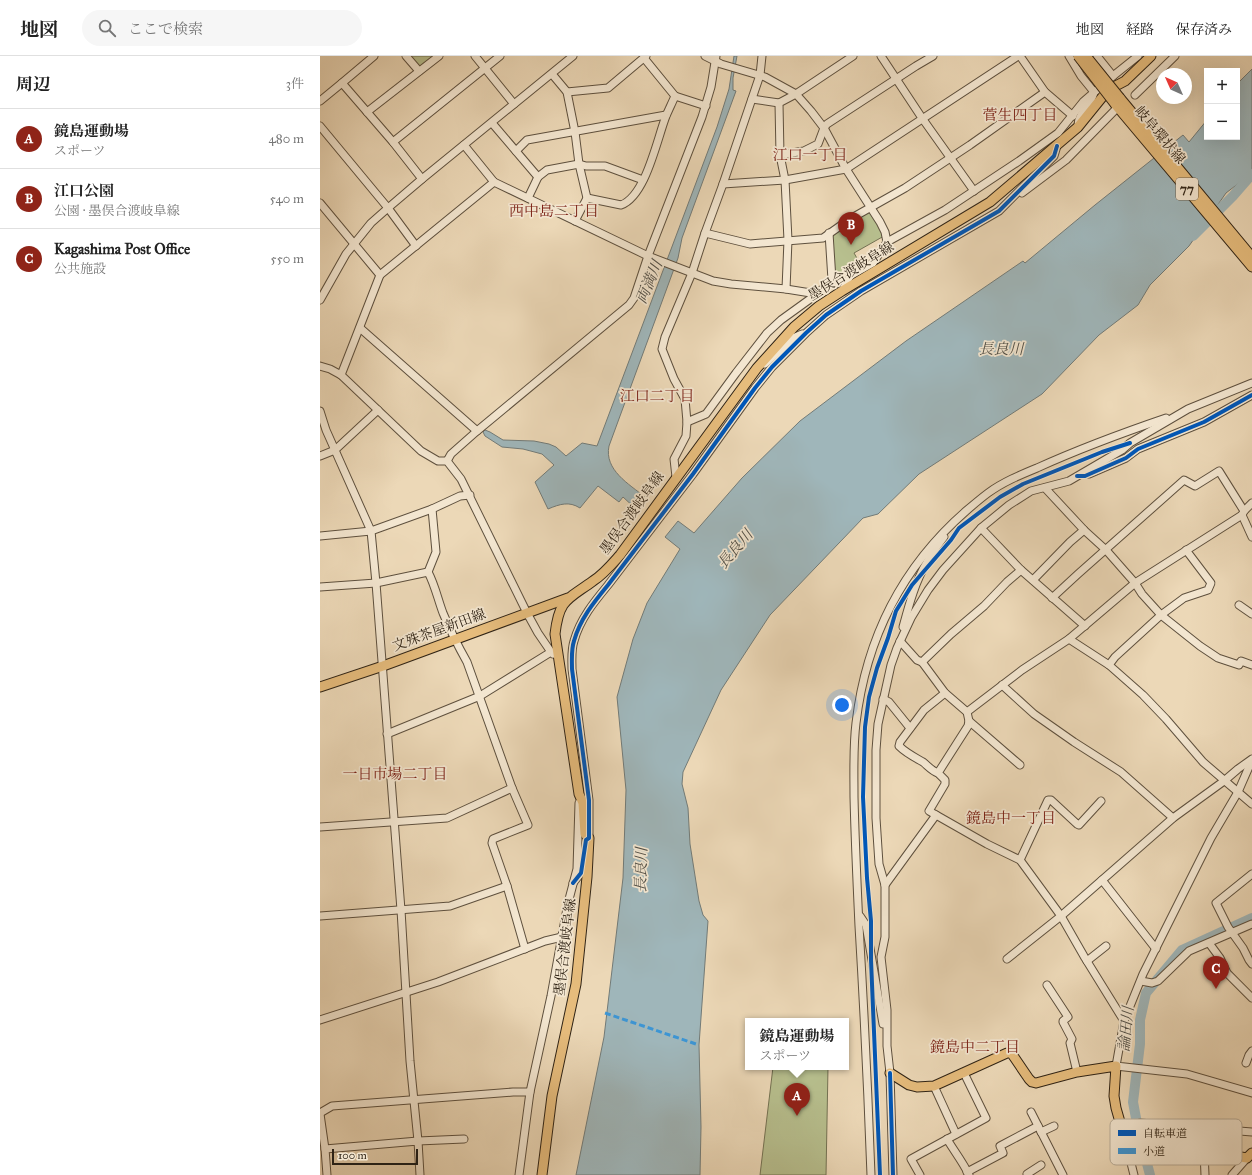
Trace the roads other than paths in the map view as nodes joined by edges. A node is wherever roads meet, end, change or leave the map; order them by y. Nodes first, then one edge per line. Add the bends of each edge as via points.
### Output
1 (374, 56) edge
2 (406, 56) edge
3 (439, 56) edge
4 (475, 56) edge
5 (500, 56) edge
6 (574, 56) edge
7 (705, 56) edge
8 (762, 56) edge
9 (853, 56) edge
10 (881, 56) edge
11 (933, 56) edge
12 (1019, 56) edge
13 (1069, 56) edge
14 (1078, 56) edge
15 (1086, 56) edge
16 (1097, 56) edge
17 (1138, 56) edge
18 (1151, 56) edge
19 (1174, 56) edge
20 (645, 57) edge
21 (717, 60) edge
22 (485, 68) junction
23 (419, 71) junction
24 (552, 74) junction
25 (758, 74) junction
26 (1113, 76) junction
27 (896, 80) junction
28 (342, 83) junction
29 (567, 92) junction
30 (1045, 92) junction
31 (1094, 92) junction
32 (796, 94) junction
33 (1135, 95) dead end
34 (675, 96) junction
35 (752, 99) junction
36 (320, 101) edge
37 (514, 104) junction
38 (779, 104) junction
39 (1120, 105) junction
40 (706, 106) junction
41 (367, 112) junction
42 (666, 115) junction
43 (1072, 116) junction
44 (922, 118) junction
45 (492, 123) junction
46 (320, 126) edge
47 (824, 128) junction
48 (1078, 128) junction
49 (575, 132) junction
50 (393, 142) junction
51 (464, 145) junction
52 (1057, 146) junction
53 (516, 151) junction
54 (780, 155) junction
55 (950, 158) junction
56 (579, 164) junction
57 (846, 169) junction
58 (538, 177) junction
59 (422, 179) junction
60 (644, 180) junction
61 (785, 180) junction
62 (494, 182) junction
63 (723, 184) junction
64 (974, 191) junction
65 (528, 198) junction
66 (587, 198) junction
67 (1009, 202) junction
68 (320, 203) edge
69 (871, 206) junction
70 (388, 208) junction
71 (327, 212) junction
72 (320, 216) edge
73 (575, 221) junction
74 (705, 233) junction
75 (829, 233) junction
76 (788, 240) junction
77 (887, 242) junction
78 (354, 243) junction
79 (416, 246) junction
80 (650, 256) junction
81 (1252, 256) edge
82 (1252, 267) edge
83 (690, 272) junction
84 (380, 275) junction
85 (786, 289) junction
86 (842, 291) junction
87 (817, 294) junction
88 (320, 300) edge
89 (360, 328) junction
90 (806, 333) junction
91 (320, 366) edge
92 (757, 368) junction
93 (341, 375) junction
94 (1252, 383) edge
95 (1252, 395) edge
96 (378, 410) junction
97 (320, 411) edge
98 (1183, 412) junction
99 (688, 422) junction
100 (477, 431) junction
101 (335, 450) junction
102 (320, 456) edge
103 (447, 461) junction
104 (1077, 476) junction
105 (676, 477) junction
106 (1045, 488) junction
107 (470, 495) junction
108 (1252, 503) edge
109 (432, 509) junction
110 (1243, 513) junction
111 (955, 521) junction
112 (981, 528) junction
113 (1084, 530) junction
114 (371, 531) junction
115 (320, 536) edge
116 (1252, 537) edge
117 (1106, 550) junction
118 (1186, 550) junction
119 (1021, 570) junction
120 (428, 572) junction
121 (1033, 580) junction
122 (376, 583) junction
123 (1135, 584) junction
124 (320, 587) edge
125 (568, 598) junction
126 (1052, 598) junction
127 (1240, 604) dead end
128 (526, 613) junction
129 (1252, 614) edge
130 (1161, 615) junction
131 (1086, 626) junction
132 (455, 638) junction
133 (901, 639) junction
134 (1069, 639) junction
135 (551, 652) junction
136 (559, 660) junction
137 (922, 662) junction
138 (1109, 665) junction
139 (1252, 665) edge
140 (383, 666) junction
141 (1002, 685) junction
142 (320, 687) edge
143 (945, 693) junction
144 (480, 696) junction
145 (883, 700) junction
146 (967, 712) junction
147 (969, 721) junction
148 (910, 728) junction
149 (387, 734) junction
150 (1252, 760) edge
151 (1020, 765) dead end
152 (938, 774) junction
153 (1224, 781) junction
154 (512, 788) junction
155 (1238, 792) junction
156 (579, 794) junction
157 (1101, 801) dead end
158 (1252, 804) edge
159 (936, 815) junction
160 (1173, 818) junction
161 (394, 822) junction
162 (320, 827) edge
163 (589, 838) junction
164 (1020, 860) junction
165 (1252, 874) edge
166 (1102, 880) junction
167 (574, 883) junction
168 (885, 885) junction
169 (507, 886) junction
170 (401, 910) junction
171 (859, 913) junction
172 (320, 916) edge
173 (1061, 916) junction
174 (1252, 924) edge
175 (1230, 930) junction
176 (562, 937) junction
177 (1209, 943) junction
178 (1106, 946) dead end
179 (524, 949) junction
180 (1156, 949) junction
181 (1007, 959) dead end
182 (1087, 961) junction
183 (1252, 964) edge
184 (1141, 981) junction
185 (1047, 985) dead end
186 (406, 992) junction
187 (1252, 998) edge
188 (320, 1020) edge
189 (1124, 1021) junction
190 (887, 1046) junction
191 (1252, 1051) edge
192 (1246, 1063) dead end
193 (1116, 1066) junction
194 (1077, 1072) junction
195 (890, 1073) junction
196 (964, 1073) junction
197 (934, 1086) junction
198 (530, 1092) junction
199 (1252, 1093) edge
200 (415, 1100) junction
201 (1031, 1112) dead end
202 (320, 1114) edge
203 (1119, 1119) edge
204 (1054, 1126) dead end
205 (1040, 1129) junction
206 (1242, 1131) edge
207 (1252, 1132) edge
208 (956, 1134) junction
209 (464, 1138) dead end
210 (947, 1139) junction
211 (418, 1142) junction
212 (325, 1149) junction
213 (1250, 1155) edge
214 (1242, 1164) edge
215 (1132, 1165) edge
216 (1205, 1165) edge
217 (1241, 1165) edge
218 (1041, 1166) dead end
219 (968, 1173) edge
220 (327, 1175) edge
221 (420, 1175) edge
222 (519, 1175) edge
223 (542, 1175) edge
224 (871, 1175) edge
225 (893, 1175) edge
226 (920, 1175) edge
227 (1026, 1175) edge
228 (1063, 1175) edge
229 (1134, 1175) edge
230 (1205, 1175) edge
231 (1232, 1175) edge

1 - 28 street
2 - 23 street
3 - 23 street
4 - 22 street
5 - 22 street
6 - 24 street
7 - 21 street
8 - 25 street
9 - 32 street
10 - 27 street
11 - 27 street
12 - 30 street
12 - 44 street
13 - 31 street
14 - 39 main road, 岐阜環状線 / 77, bridge
15 - 39 main road, 岐阜環状線 / 77, bridge
16 - 26 street
17 - 26 street
18 - 48 main road, 墨俣合渡岐阜線 via 1125,81 1108,90
19 - 33 street
20 - 29 street via 608,88
20 - 34 street
21 - 25 street
21 - 40 street
22 - 37 street
22 - 50 street
23 - 41 street
24 - 29 street
24 - 37 street
25 - 32 street
25 - 35 street
26 - 31 street
27 - 44 street
27 - 47 street
28 - 36 street
28 - 41 street
29 - 49 street
30 - 43 street
30 - 55 street
31 - 43 street
31 - 48 street via 1093,98 1078,120
32 - 38 street
32 - 47 street
34 - 40 street
34 - 42 street
35 - 38 street
35 - 63 street
37 - 45 street
38 - 54 street
39 - 67 street via 1066,160
39 - 81 main road, 岐阜環状線 / 77
39 - 82 main road, 岐阜環状線 / 77
40 - 80 street
41 - 50 street
42 - 49 street
42 - 60 street
43 - 64 street via 1058,133
44 - 55 street
44 - 57 street
45 - 51 street
45 - 53 street
46 - 70 street
47 - 54 street via 818,144 804,151
47 - 57 street
48 - 52 main road, 墨俣合渡岐阜線
49 - 53 street via 527,140
49 - 56 street
50 - 59 street
51 - 59 street
51 - 62 street
52 - 67 street via 1054,156
52 - 86 main road, 墨俣合渡岐阜線 via 990,202
53 - 58 street
54 - 61 street
55 - 64 street
55 - 69 street via 905,188
56 - 58 street via 547,170
56 - 60 street via 605,166
56 - 66 street
57 - 61 street
57 - 69 street
58 - 65 street
59 - 70 street
60 - 66 street via 636,192 621,205
61 - 63 street
61 - 76 street
62 - 65 street
62 - 79 street
63 - 74 street
64 - 77 street
65 - 73 street
66 - 73 street
67 - 90 street via 999,211 861,291 826,315
68 - 71 street
69 - 75 street
69 - 77 street via 885,232
70 - 78 street
70 - 79 street
71 - 72 street
71 - 78 street
73 - 80 street
74 - 76 street via 750,244
74 - 83 street
75 - 76 street via 822,238
75 - 87 street via 832,280
76 - 85 street
77 - 86 street via 873,263 850,276
78 - 84 street
78 - 88 street
79 - 84 street
80 - 83 street
80 - 100 street via 629,305
83 - 85 street via 713,281
83 - 99 street via 662,350 685,399
84 - 89 street
85 - 87 street
86 - 92 main road, 墨俣合渡岐阜線 via 794,327
87 - 99 street via 767,333 706,414
89 - 93 street
89 - 100 street
90 - 92 street via 792,338 763,366
90 - 163 street via 755,388 693,474 594,602 579,629 574,641 572,669 589,800
91 - 93 street
92 - 105 main road, 墨俣合渡岐阜線
93 - 96 street
94 - 98 street
95 - 104 street via 1204,422 1138,449 1126,458 1085,476
96 - 101 street
96 - 103 street via 421,450 438,460
97 - 101 street
98 - 104 street
98 - 111 street via 1071,453 1011,479 988,493
99 - 105 street via 686,436 674,460
100 - 103 street via 451,454
101 - 102 street
101 - 114 street
103 - 107 street
104 - 106 street
105 - 125 main road, 墨俣合渡岐阜線 via 605,572
106 - 112 street via 1031,492 1009,505
106 - 113 street
107 - 109 street via 460,496
107 - 128 street
108 - 110 street
109 - 114 street
109 - 120 street via 436,552
110 - 116 street
110 - 117 street via 1219,471 1195,486 1184,480
110 - 118 street
111 - 133 street via 927,562 910,603
111 - 171 street via 919,560 899,590 880,630 861,691 853,754
112 - 119 street
112 - 133 street via 939,575 911,618
113 - 117 street
113 - 121 street
114 - 115 street
114 - 122 street
117 - 123 street
117 - 126 street
118 - 123 street
118 - 130 street via 1211,583 1208,590 1184,598
119 - 121 street
119 - 137 street
120 - 122 street
120 - 132 street via 443,614
121 - 126 street
122 - 124 street
122 - 140 street
123 - 130 street
123 - 131 street
125 - 128 main road, 文殊茶屋新田線
125 - 136 main road, 墨俣合渡岐阜線 via 556,622
126 - 131 street
127 - 129 street
128 - 132 main road, 文殊茶屋新田線
128 - 135 street
130 - 138 street
130 - 139 street via 1218,658 1239,665 1241,661
131 - 134 street
132 - 140 main road, 文殊茶屋新田線
132 - 144 street
133 - 137 street via 917,660
133 - 145 street via 891,664
134 - 138 street
134 - 141 street
135 - 136 street
135 - 144 street
136 - 156 main road, 墨俣合渡岐阜線
137 - 143 street
138 - 153 street via 1143,695 1203,762
140 - 142 main road, 文殊茶屋新田線
140 - 149 street
141 - 146 street
141 - 160 street via 1034,714 1121,772
143 - 146 street
143 - 148 street via 924,710
144 - 149 street
144 - 154 street
145 - 148 street via 889,702
145 - 168 street via 876,750 876,818 879,864
146 - 147 street
147 - 151 street
147 - 152 street
148 - 152 street via 899,746
149 - 161 street
150 - 153 street
150 - 155 street
152 - 159 street via 945,780 945,784 929,811
153 - 155 street
153 - 160 street
154 - 161 street via 447,818
154 - 169 street via 528,825 493,839 492,843
155 - 158 street
155 - 180 street via 1211,838
156 - 163 main road, 墨俣合渡岐阜線 via 583,803 585,834
156 - 167 street via 577,869
157 - 164 street via 1079,825 1048,800
159 - 164 street
159 - 168 street
160 - 166 street
161 - 162 street
161 - 170 street
163 - 167 street via 586,840 581,873
163 - 223 main road, 墨俣合渡岐阜線 via 576,984 552,1096
164 - 173 street
165 - 175 street via 1216,903
166 - 173 street
166 - 180 street
167 - 176 street
168 - 190 street via 885,937 881,956
169 - 170 street via 450,906
169 - 179 street
170 - 172 street
170 - 186 street
171 - 190 street via 866,926
171 - 224 street
173 - 181 street
173 - 182 street
174 - 175 street
175 - 177 street
175 - 183 street
176 - 179 street
176 - 198 street
177 - 184 street via 1189,951 1158,981
177 - 187 street via 1227,973
178 - 182 street
179 - 186 street
180 - 184 street
182 - 189 street
184 - 189 street
185 - 194 street via 1068,1017 1063,1022 1072,1039 1070,1043
186 - 188 street
186 - 200 street
189 - 193 street
190 - 195 street
191 - 192 street
193 - 194 main road
193 - 199 street via 1187,1074
193 - 203 main road via 1114,1096
194 - 196 main road via 1032,1082 1012,1054 1007,1053
195 - 197 main road via 909,1085
195 - 225 street
196 - 197 main road
196 - 208 street via 986,1118
197 - 208 street
198 - 200 street
198 - 222 street
200 - 202 street via 332,1106
200 - 211 street
201 - 205 street
202 - 212 street
204 - 205 street
205 - 219 street via 1000,1146 1003,1153
205 - 228 street
206 - 207 street
208 - 210 street
209 - 211 street
210 - 219 street
210 - 226 street via 911,1159
211 - 212 street
211 - 221 street
212 - 220 street
213 - 214 street
215 - 229 street
216 - 230 street
217 - 231 street
218 - 227 street

